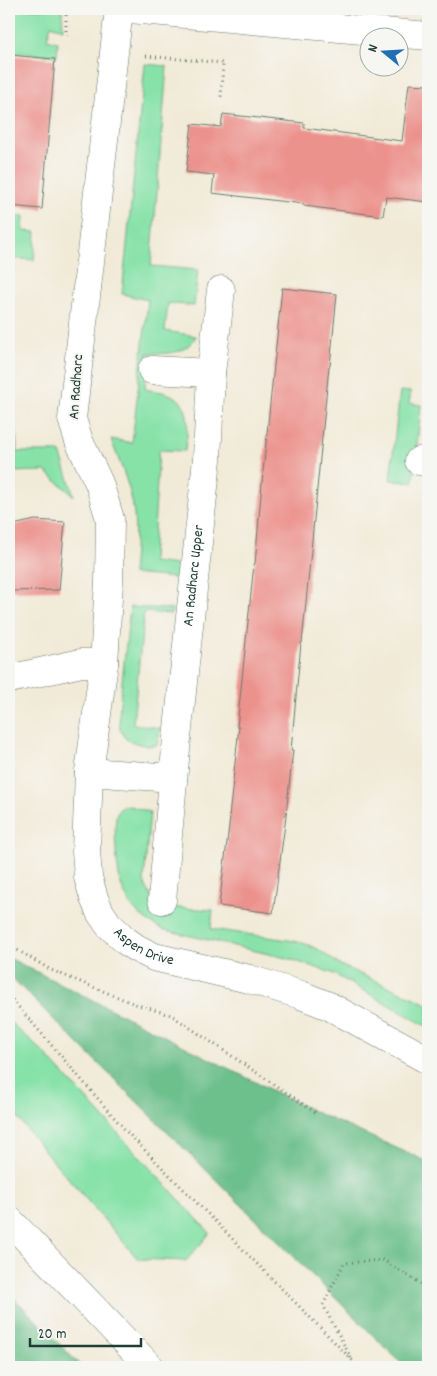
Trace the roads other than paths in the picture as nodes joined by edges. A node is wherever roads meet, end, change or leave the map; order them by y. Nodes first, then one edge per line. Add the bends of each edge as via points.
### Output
1 (120, 9) edge
2 (130, 9) edge
3 (428, 36) edge
4 (221, 290) dead end
5 (152, 370) dead end
6 (211, 373) junction
7 (104, 663) junction
8 (9, 678) edge
9 (89, 772) junction
10 (173, 778) junction
11 (162, 900) dead end
12 (428, 1060) edge
13 (9, 1220) edge
14 (150, 1367) edge

1 - 7 main road, An Radharc via 72,419 99,483 110,519
2 - 3 main road
4 - 6 main road, An Radharc Upper
5 - 6 main road
6 - 10 main road, An Radharc Upper via 207,459
7 - 8 main road via 81,663
7 - 9 main road, Aspen Drive
9 - 10 main road
9 - 12 main road, Aspen Drive via 88,877 100,912 126,941 163,960 249,979 317,1001
10 - 11 main road, An Radharc Upper
13 - 14 main road

